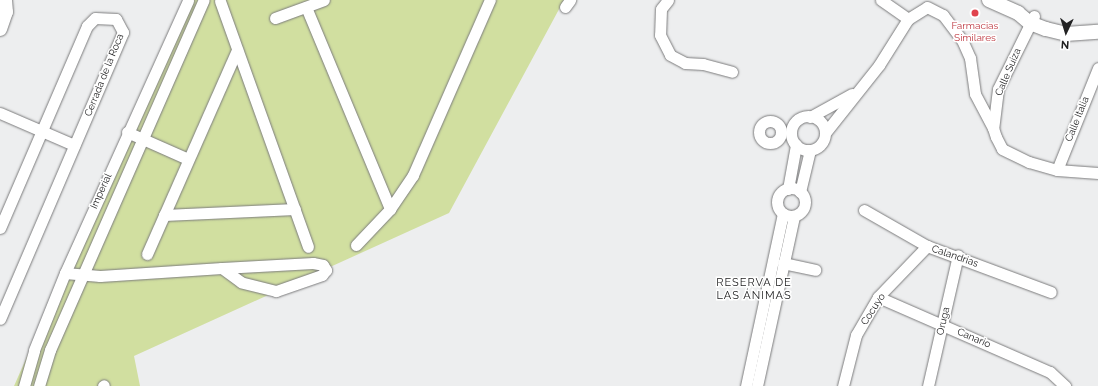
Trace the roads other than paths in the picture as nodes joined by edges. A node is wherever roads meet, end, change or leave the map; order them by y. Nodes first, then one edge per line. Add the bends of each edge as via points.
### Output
1 (5, 0) edge
2 (188, 0) edge
3 (204, 0) edge
4 (324, 0) edge
5 (490, 0) edge
6 (668, 0) edge
7 (881, 0) edge
8 (989, 0) edge
9 (220, 1) edge
10 (306, 7) junction
11 (1012, 8) edge
12 (275, 18) dead end
13 (908, 19) junction
14 (1032, 20) junction
15 (1098, 23) edge
16 (0, 29) edge
17 (1098, 32) edge
18 (237, 50) junction
19 (1098, 68) edge
20 (732, 72) dead end
21 (854, 93) junction
22 (0, 113) edge
23 (810, 116) junction
24 (993, 128) junction
25 (42, 131) junction
26 (127, 132) junction
27 (825, 133) junction
28 (144, 138) junction
29 (74, 145) junction
30 (796, 145) junction
31 (810, 150) junction
32 (188, 159) junction
33 (1057, 170) junction
34 (1098, 173) edge
35 (788, 189) junction
36 (800, 192) junction
37 (295, 209) junction
38 (390, 209) junction
39 (864, 210) dead end
40 (164, 215) junction
41 (789, 215) junction
42 (0, 228) edge
43 (356, 245) dead end
44 (927, 246) junction
45 (308, 247) dead end
46 (146, 254) dead end
47 (958, 256) junction
48 (783, 263) junction
49 (222, 268) junction
50 (815, 270) dead end
51 (65, 273) junction
52 (84, 273) junction
53 (765, 290) junction
54 (1051, 292) dead end
55 (776, 293) junction
56 (878, 297) junction
57 (0, 319) edge
58 (943, 324) junction
59 (931, 383) edge
60 (24, 386) edge
61 (39, 386) edge
62 (746, 386) edge
63 (757, 386) edge
64 (844, 386) edge
65 (1065, 386) edge

1 - 16 main road via 6,12
2 - 26 street, Imperial
3 - 28 street
4 - 10 street
5 - 38 street via 413,175
6 - 20 street via 661,9 660,35 670,54 685,64 703,64
7 - 13 street
8 - 11 main road
9 - 18 street
10 - 12 street
10 - 38 street
11 - 14 main road
13 - 21 street via 879,65
13 - 24 street via 927,8 935,8 951,24 970,58 975,94
14 - 15 main road via 1068,25
14 - 17 main road via 1066,34
14 - 24 street, Calle Suiza via 998,90
18 - 32 street
18 - 37 street
19 - 33 street, Calle Italia
21 - 23 street
21 - 27 street
22 - 25 street
23 - 27 street via 822,124
23 - 30 street via 796,121 786,135
24 - 33 street via 1002,149 1029,162
25 - 29 street
25 - 29 street, Cerrada de la Roca via 87,26 95,18 116,19 123,32
25 - 42 street, Cerrada de la Roca
26 - 28 street
26 - 51 street, Imperial
27 - 31 street via 821,143
28 - 32 street
28 - 52 street
29 - 57 street, Cerrada de la Roca
30 - 31 street
30 - 35 street
31 - 36 street
32 - 40 street
33 - 34 street
35 - 36 street
35 - 41 street via 780,194 777,202
36 - 41 street via 805,200 804,208
37 - 40 street
37 - 45 street
38 - 43 street
39 - 44 street, Calandrias
40 - 46 street
41 - 48 street
41 - 53 street
44 - 47 street, Calandrias
44 - 56 street, Cocuyo
47 - 54 street, Calandrias
47 - 58 street, Oruga
48 - 50 street
48 - 55 street
49 - 49 street via 313,263 323,265 326,270 322,275 276,291 241,282
49 - 52 street via 100,276
51 - 52 street
51 - 60 street, Imperial via 34,350
52 - 61 street via 50,350
53 - 55 street
53 - 62 street
55 - 63 street
56 - 58 street, Canario
56 - 64 street, Cocuyo via 856,334
58 - 59 street, Oruga
58 - 65 street, Canario via 1050,372

